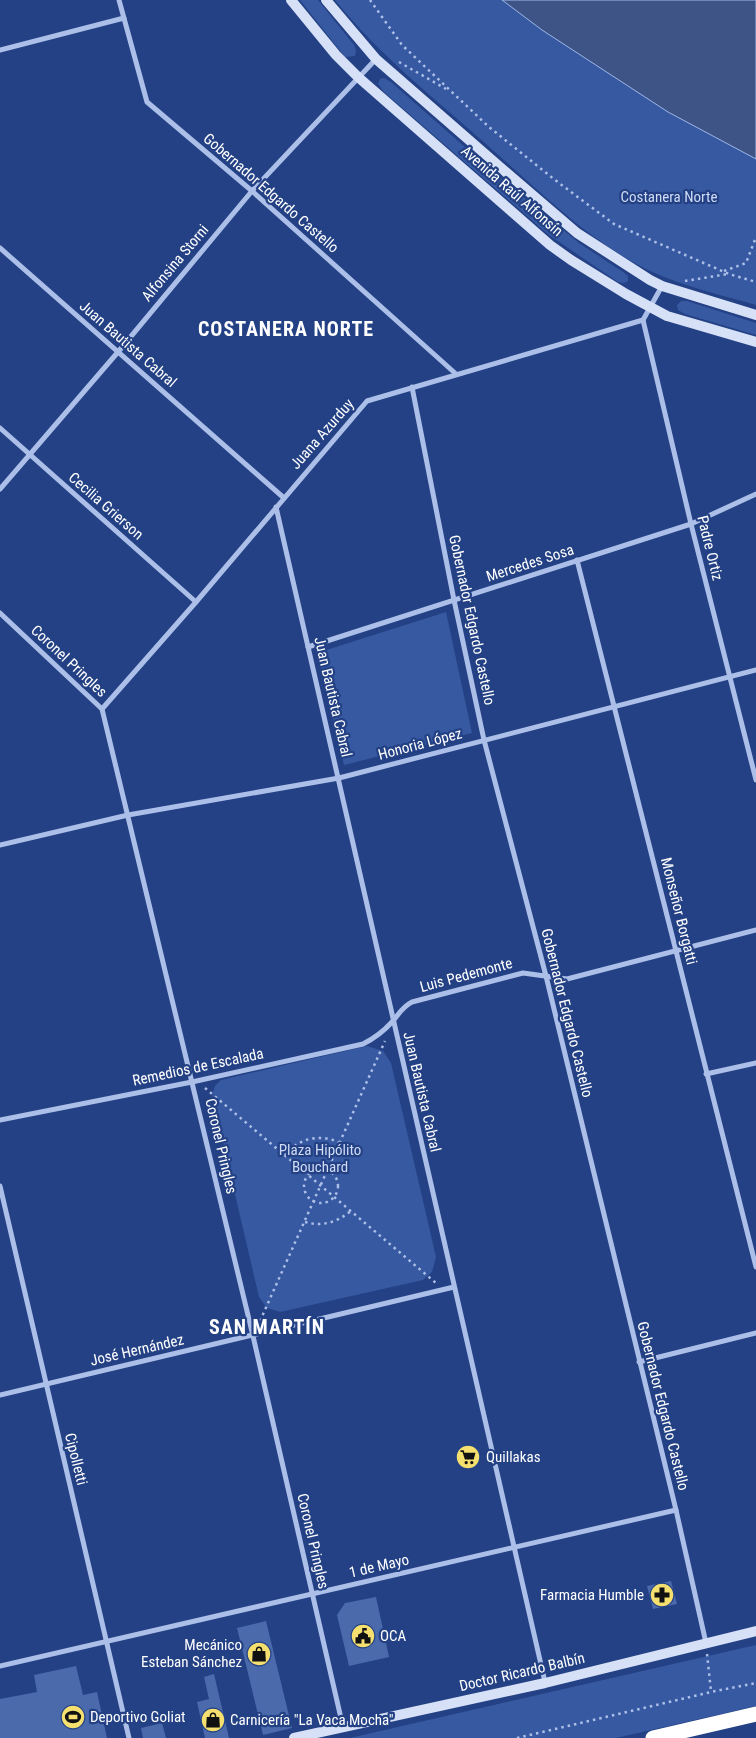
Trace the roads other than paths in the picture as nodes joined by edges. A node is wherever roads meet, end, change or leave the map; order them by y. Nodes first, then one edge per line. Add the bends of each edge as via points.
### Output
1 (119, 0) edge
2 (291, 0) edge
3 (326, 0) edge
4 (124, 18) junction
5 (0, 50) edge
6 (376, 59) junction
7 (358, 77) junction
8 (252, 191) junction
9 (0, 248) edge
10 (662, 286) junction
11 (651, 308) junction
12 (756, 315) edge
13 (643, 320) junction
14 (756, 342) edge
15 (118, 352) junction
16 (456, 374) junction
17 (412, 387) junction
18 (0, 428) edge
19 (29, 454) junction
20 (0, 489) edge
21 (756, 494) edge
22 (284, 498) junction
23 (276, 507) junction
24 (691, 524) junction
25 (577, 560) junction
26 (454, 600) junction
27 (196, 602) junction
28 (0, 613) edge
29 (308, 647) junction
30 (756, 670) edge
31 (730, 677) junction
32 (613, 706) junction
33 (102, 709) junction
34 (484, 740) junction
35 (339, 778) junction
36 (756, 780) edge
37 (128, 816) junction
38 (0, 845) edge
39 (756, 930) edge
40 (677, 951) junction
41 (546, 976) junction
42 (393, 1021) junction
43 (756, 1063) edge
44 (706, 1074) junction
45 (194, 1081) junction
46 (0, 1120) edge
47 (0, 1186) edge
48 (756, 1267) edge
49 (454, 1288) junction
50 (756, 1333) edge
51 (253, 1336) junction
52 (639, 1362) junction
53 (45, 1384) junction
54 (0, 1395) edge
55 (676, 1510) junction
56 (514, 1548) junction
57 (312, 1594) junction
58 (756, 1631) edge
59 (108, 1641) junction
60 (706, 1643) junction
61 (0, 1666) edge
62 (546, 1683) junction
63 (756, 1714) edge
64 (343, 1727) junction
65 (129, 1738) edge
66 (294, 1738) edge
67 (653, 1738) edge

1 - 4 street, Gobernador Edgardo Castello
2 - 7 main road, Avenida Raúl Alfonsín
3 - 6 main road, Avenida Raúl Alfonsín
4 - 5 street
4 - 8 street, Gobernador Edgardo Castello via 148,102
6 - 7 street, Alfonsina Storni
6 - 10 main road, Avenida Raúl Alfonsín via 577,233
7 - 8 street, Alfonsina Storni
7 - 11 main road, Avenida Raúl Alfonsín via 550,245
8 - 15 street, Alfonsina Storni
8 - 16 street, Gobernador Edgardo Castello
9 - 15 street, Juan Bautista Cabral
10 - 11 street
10 - 12 main road, Avenida Raúl Alfonsín
11 - 13 street
11 - 14 main road, Avenida Raúl Alfonsín via 667,316
13 - 16 street, Juana Azurduy
13 - 24 street, Padre Ortiz
15 - 19 street, Alfonsina Storni
15 - 22 street, Juan Bautista Cabral
16 - 17 street, Juana Azurduy
17 - 22 street, Juana Azurduy via 367,400
17 - 26 street, Gobernador Edgardo Castello
18 - 19 street, Cecilia Grierson
19 - 20 street, Alfonsina Storni
19 - 27 street, Cecilia Grierson
21 - 24 street, Mercedes Sosa
22 - 23 street, Juana Azurduy
23 - 27 street, Juana Azurduy
23 - 29 street, Juan Bautista Cabral
24 - 25 street, Mercedes Sosa
24 - 31 street, Padre Ortiz
25 - 26 street, Mercedes Sosa
25 - 32 street, Monseñor Borgatti
26 - 29 street, Mercedes Sosa
26 - 34 street, Gobernador Edgardo Castello
27 - 33 street, Juana Azurduy
28 - 33 street, Coronel Pringles
29 - 35 street, Juan Bautista Cabral
30 - 31 street, Honoria López
31 - 32 street, Honoria López
31 - 36 street, Padre Ortiz
32 - 34 street, Honoria López
32 - 40 street, Monseñor Borgatti
33 - 37 street, Coronel Pringles
34 - 35 street, Honoria López
34 - 41 street, Gobernador Edgardo Castello
35 - 37 street, Honoria López
35 - 42 street, Juan Bautista Cabral
37 - 38 street, Honoria López
37 - 45 street, Coronel Pringles
39 - 40 street, Luis Pedemonte
40 - 41 street, Luis Pedemonte via 567,980
40 - 44 street, Monseñor Borgatti
41 - 42 street, Luis Pedemonte via 523,973 412,1002 404,1006
41 - 52 street, Gobernador Edgardo Castello
42 - 45 street, Remedios de Escalada via 378,1036 363,1044
42 - 49 street, Juan Bautista Cabral
43 - 44 street
44 - 48 street, Monseñor Borgatti
45 - 46 street, Remedios de Escalada
45 - 51 street, Coronel Pringles
47 - 53 street, Cipolletti
49 - 51 street, José Hernández
49 - 56 street, Juan Bautista Cabral
50 - 52 street
51 - 53 street, José Hernández
51 - 57 street, Coronel Pringles
52 - 55 street, Gobernador Edgardo Castello
53 - 54 street, José Hernández
53 - 59 street, Cipolletti
55 - 56 street, 1 de Mayo
55 - 60 street, Gobernador Edgardo Castello
56 - 57 street, 1 de Mayo
56 - 62 street, Juan Bautista Cabral
57 - 59 street, 1 de Mayo
57 - 64 street, Coronel Pringles
58 - 60 main road, Doctor Ricardo Balbín
59 - 61 street, 1 de Mayo
59 - 65 street, Cipolletti
60 - 62 main road, Doctor Ricardo Balbín
62 - 64 main road, Doctor Ricardo Balbín
63 - 67 highway
64 - 66 main road, Doctor Ricardo Balbín

